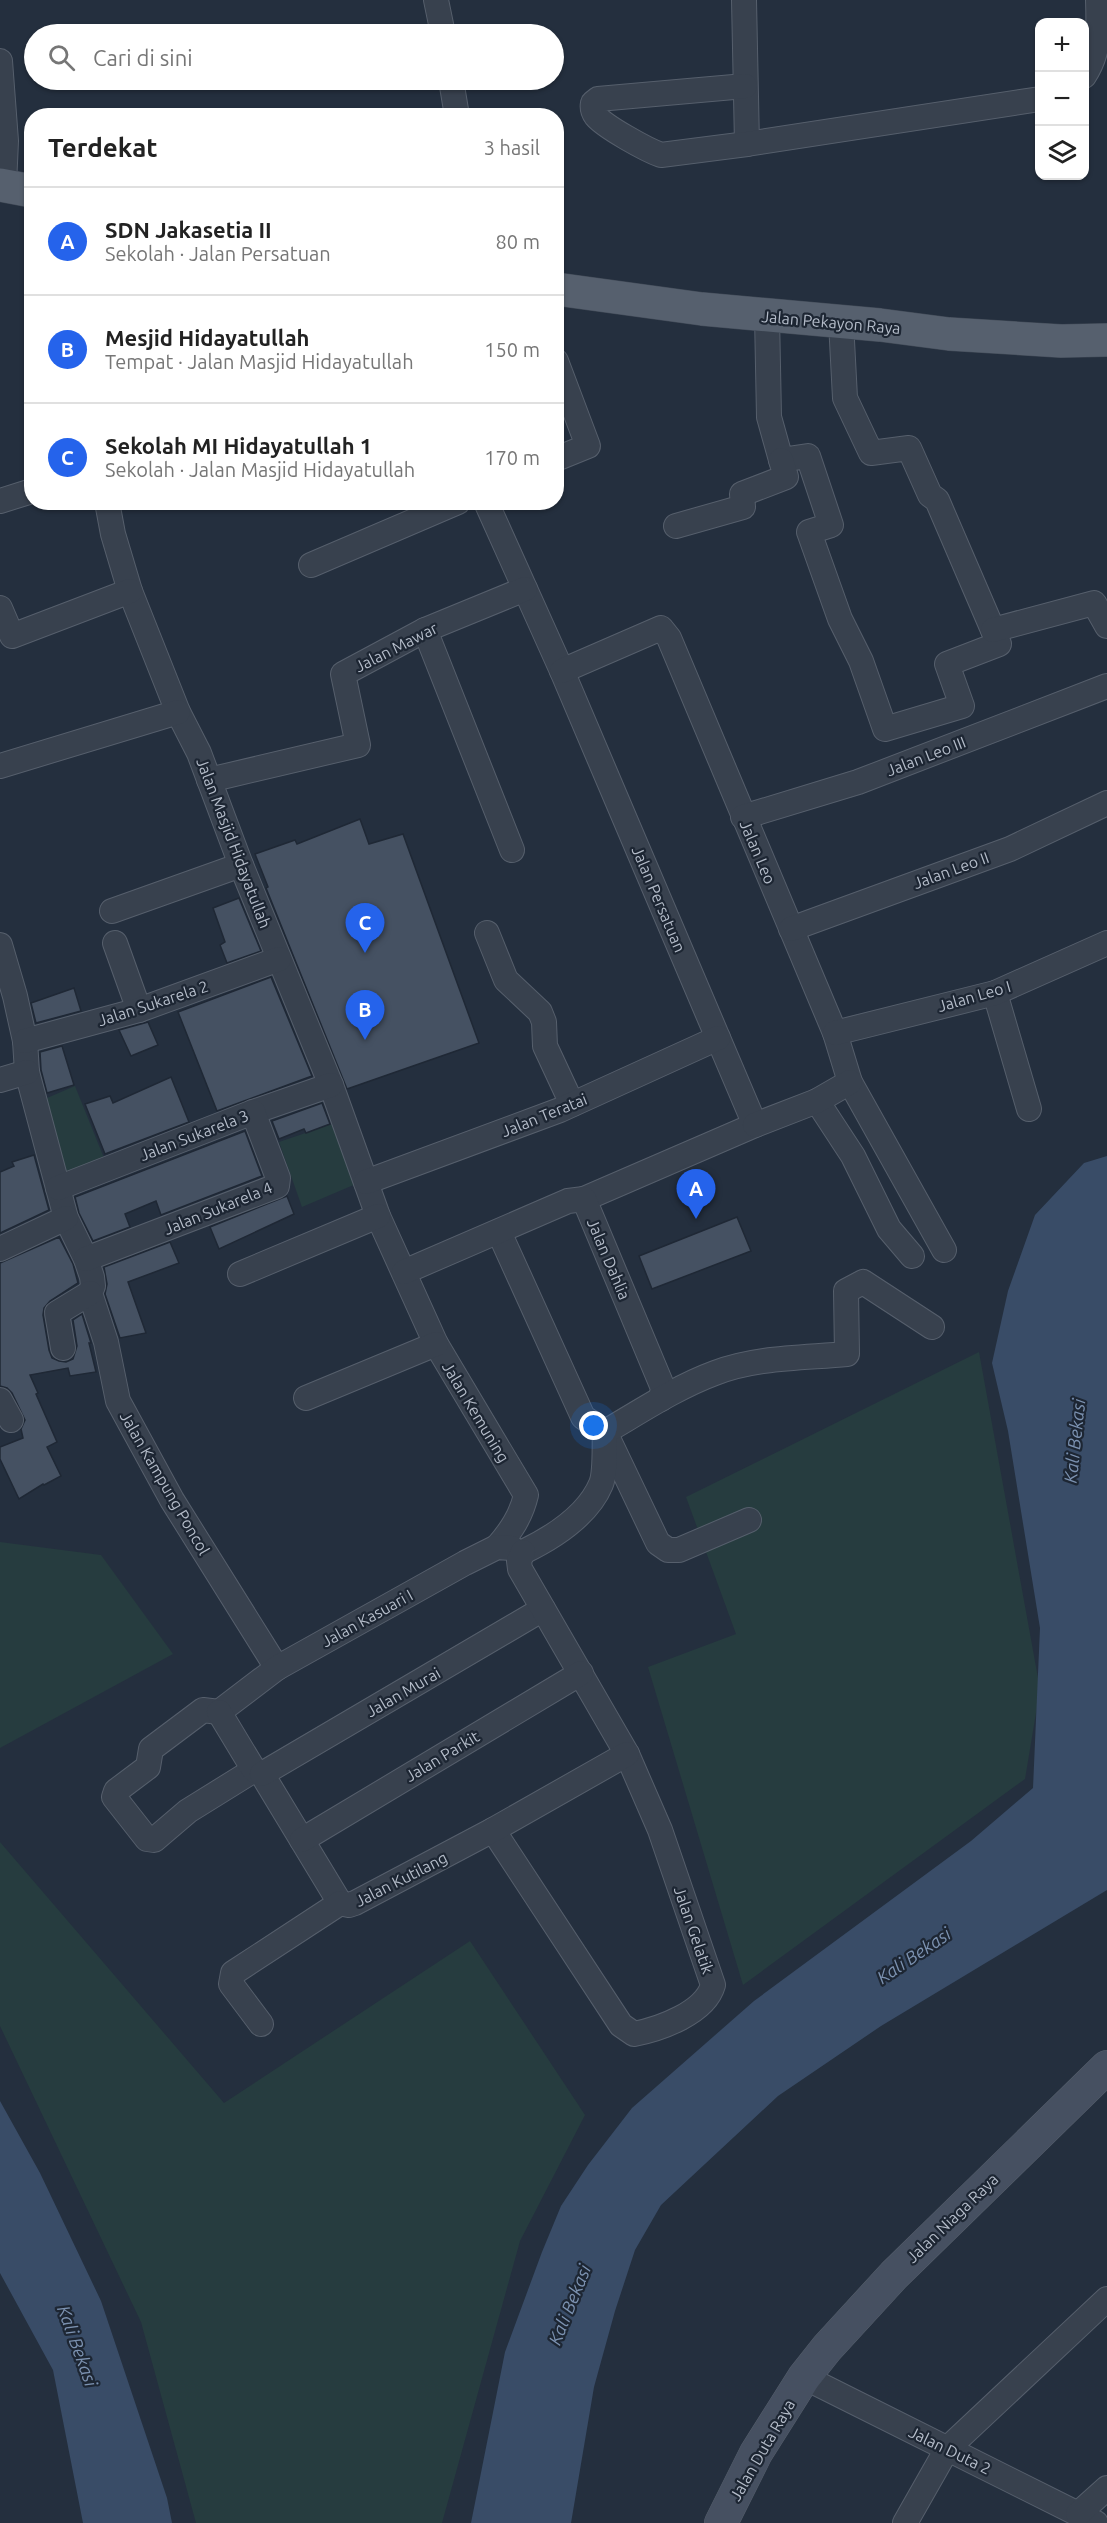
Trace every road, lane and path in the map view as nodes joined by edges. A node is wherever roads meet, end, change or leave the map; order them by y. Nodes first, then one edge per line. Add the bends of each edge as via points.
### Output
1 (436, 0) edge
2 (744, 0) edge
3 (1098, 0) edge
4 (441, 24) edge
5 (0, 61) edge
6 (1086, 72) edge
7 (745, 86) junction
8 (453, 90) edge
9 (1035, 100) edge
10 (456, 108) edge
11 (747, 144) junction
12 (12, 187) edge
13 (564, 290) edge
14 (767, 316) junction
15 (841, 322) junction
16 (1107, 340) edge
17 (564, 383) edge
18 (564, 456) edge
19 (781, 460) junction
20 (24, 494) edge
21 (0, 501) edge
22 (108, 510) edge
23 (439, 510) edge
24 (490, 510) edge
25 (676, 526) dead end
26 (311, 565) dead end
27 (525, 589) junction
28 (130, 591) junction
29 (0, 608) edge
30 (1107, 626) edge
31 (425, 630) junction
32 (993, 630) junction
33 (562, 671) junction
34 (1107, 686) edge
35 (178, 712) junction
36 (0, 766) edge
37 (209, 780) junction
38 (1107, 803) edge
39 (743, 817) junction
40 (512, 850) dead end
41 (241, 865) junction
42 (112, 911) dead end
43 (791, 929) junction
44 (487, 933) dead end
45 (115, 943) dead end
46 (1107, 943) edge
47 (0, 945) edge
48 (279, 959) junction
49 (995, 993) junction
50 (8, 998) edge
51 (139, 1010) junction
52 (835, 1033) junction
53 (718, 1038) junction
54 (25, 1041) junction
55 (27, 1072) junction
56 (0, 1080) edge
57 (850, 1082) junction
58 (331, 1085) junction
59 (818, 1101) junction
60 (572, 1104) junction
61 (1029, 1109) dead end
62 (253, 1112) junction
63 (754, 1125) junction
64 (366, 1182) junction
65 (58, 1188) junction
66 (584, 1199) junction
67 (378, 1216) junction
68 (66, 1218) junction
69 (499, 1232) junction
70 (0, 1249) edge
71 (944, 1250) dead end
72 (912, 1256) dead end
73 (86, 1259) junction
74 (404, 1272) junction
75 (240, 1274) dead end
76 (90, 1293) junction
77 (932, 1326) dead end
78 (436, 1344) junction
79 (63, 1348) dead end
80 (306, 1398) dead end
81 (661, 1399) junction
82 (605, 1432) junction
83 (749, 1520) dead end
84 (497, 1547) junction
85 (524, 1552) junction
86 (543, 1609) junction
87 (277, 1668) junction
88 (581, 1673) junction
89 (219, 1712) junction
90 (627, 1754) junction
91 (258, 1772) junction
92 (493, 1830) junction
93 (302, 1840) junction
94 (340, 1903) junction
95 (261, 2024) dead end
96 (1107, 2067) edge
97 (1107, 2299) edge
98 (804, 2377) junction
99 (947, 2449) junction
100 (1107, 2488) edge
101 (1087, 2518) edge
102 (721, 2523) edge
103 (905, 2523) edge

1 - 4 street
2 - 7 street
3 - 6 street via 1099,33 1094,60
5 - 12 street
7 - 11 street
7 - 11 street via 598,99 592,109 599,119 661,154
8 - 10 street
9 - 11 street
13 - 14 main road, Jalan Pekayon Raya
14 - 15 main road, Jalan Pekayon Raya
14 - 19 street via 769,417
15 - 16 main road, Jalan Pekayon Raya via 1005,339
15 - 32 street via 844,398 872,453 909,448 930,495 937,500
17 - 18 street via 588,446
19 - 25 street via 786,477 742,494 743,507
19 - 32 street via 808,456 831,525 809,532 885,729 962,706 947,664 999,644
20 - 21 street
22 - 28 street, Jalan Masjid Hidayatullah
23 - 26 street
24 - 27 street, Jalan Persatuan
27 - 31 street, Jalan Mawar
27 - 33 street, Jalan Persatuan
28 - 29 street via 12,636
28 - 35 street, Jalan Masjid Hidayatullah
30 - 32 street via 1094,603
31 - 37 street, Jalan Mawar via 343,674 358,745
31 - 40 street
33 - 39 street, Jalan Leo via 661,628 669,638
33 - 53 street, Jalan Persatuan
34 - 39 street, Jalan Leo III via 858,782
35 - 36 street
35 - 37 street, Jalan Masjid Hidayatullah
37 - 41 street, Jalan Masjid Hidayatullah
38 - 43 street, Jalan Leo II via 1010,849
39 - 43 street, Jalan Leo
41 - 42 street
41 - 48 street, Jalan Masjid Hidayatullah
43 - 52 street, Jalan Leo
44 - 60 street via 506,980 540,1012 545,1046
45 - 51 street
46 - 49 street, Jalan Leo I
47 - 50 street, Jalan Kampung Poncol
48 - 51 street, Jalan Sukarela 2
48 - 58 street, Jalan Masjid Hidayatullah
49 - 52 street, Jalan Leo I
49 - 61 street
50 - 54 street, Jalan Kampung Poncol
51 - 54 street, Jalan Sukarela 2
52 - 57 street, Jalan Leo
53 - 60 street, Jalan Teratai
53 - 63 street, Jalan Persatuan
54 - 55 street, Jalan Kampung Poncol
55 - 56 street
55 - 65 street, Jalan Kampung Poncol
57 - 59 street
57 - 71 street, Jalan Leo
58 - 62 street, Jalan Sukarela 3
58 - 64 street, Jalan Masjid Hidayatullah
59 - 63 street
59 - 72 street via 854,1156 889,1229
60 - 64 street, Jalan Teratai
62 - 65 street, Jalan Sukarela 3
62 - 73 street, Jalan Sukarela 4 via 278,1186
63 - 66 street
64 - 67 street, Jalan Masjid Hidayatullah
65 - 68 street, Jalan Kampung Poncol
66 - 69 street, Jalan Dahlia via 568,1201
66 - 81 street, Jalan Dahlia via 663,1388
67 - 74 street, Jalan Kemuning
67 - 75 street
68 - 70 street
68 - 73 street, Jalan Kampung Poncol
69 - 74 street, Jalan Dahlia
69 - 82 street via 583,1417
73 - 76 street, Jalan Kampung Poncol via 92,1277
74 - 78 street, Jalan Kemuning
76 - 79 street via 57,1313
76 - 87 street, Jalan Kampung Poncol via 106,1342 118,1401 172,1500
77 - 81 street via 863,1282 846,1291 847,1354 715,1372
78 - 80 street
78 - 84 street, Jalan Kemuning via 526,1496 522,1511
81 - 82 street
82 - 83 street via 658,1543 668,1550 680,1550
82 - 85 street via 601,1483 588,1503 556,1533
84 - 85 street via 509,1546
84 - 87 street, Jalan Kasuari I
85 - 86 street via 520,1569
86 - 88 street
86 - 91 street, Jalan Murai
87 - 89 street, Jalan Kasuari I
88 - 90 street
88 - 93 street, Jalan Parkit
89 - 91 street
89 - 91 street, Jalan Murai via 203,1710 158,1742 151,1749 148,1767 116,1791 114,1797 147,1839 154,1840 188,1811
90 - 92 street, Jalan Kutilang
90 - 92 street, Jalan Gelatik via 660,1830 713,1985 710,1996 697,2009 650,2031 634,2034 621,2025
91 - 93 street
92 - 94 street, Jalan Kutilang via 356,1904
93 - 94 street
94 - 95 street, Jalan Kutilang via 232,1973 231,1984
96 - 98 street, Jalan Niaga Raya via 855,2314
97 - 99 street
98 - 99 street, Jalan Duta 2
98 - 102 street, Jalan Duta Raya via 756,2454
99 - 101 street, Jalan Duta 2
99 - 103 street
100 - 101 street

